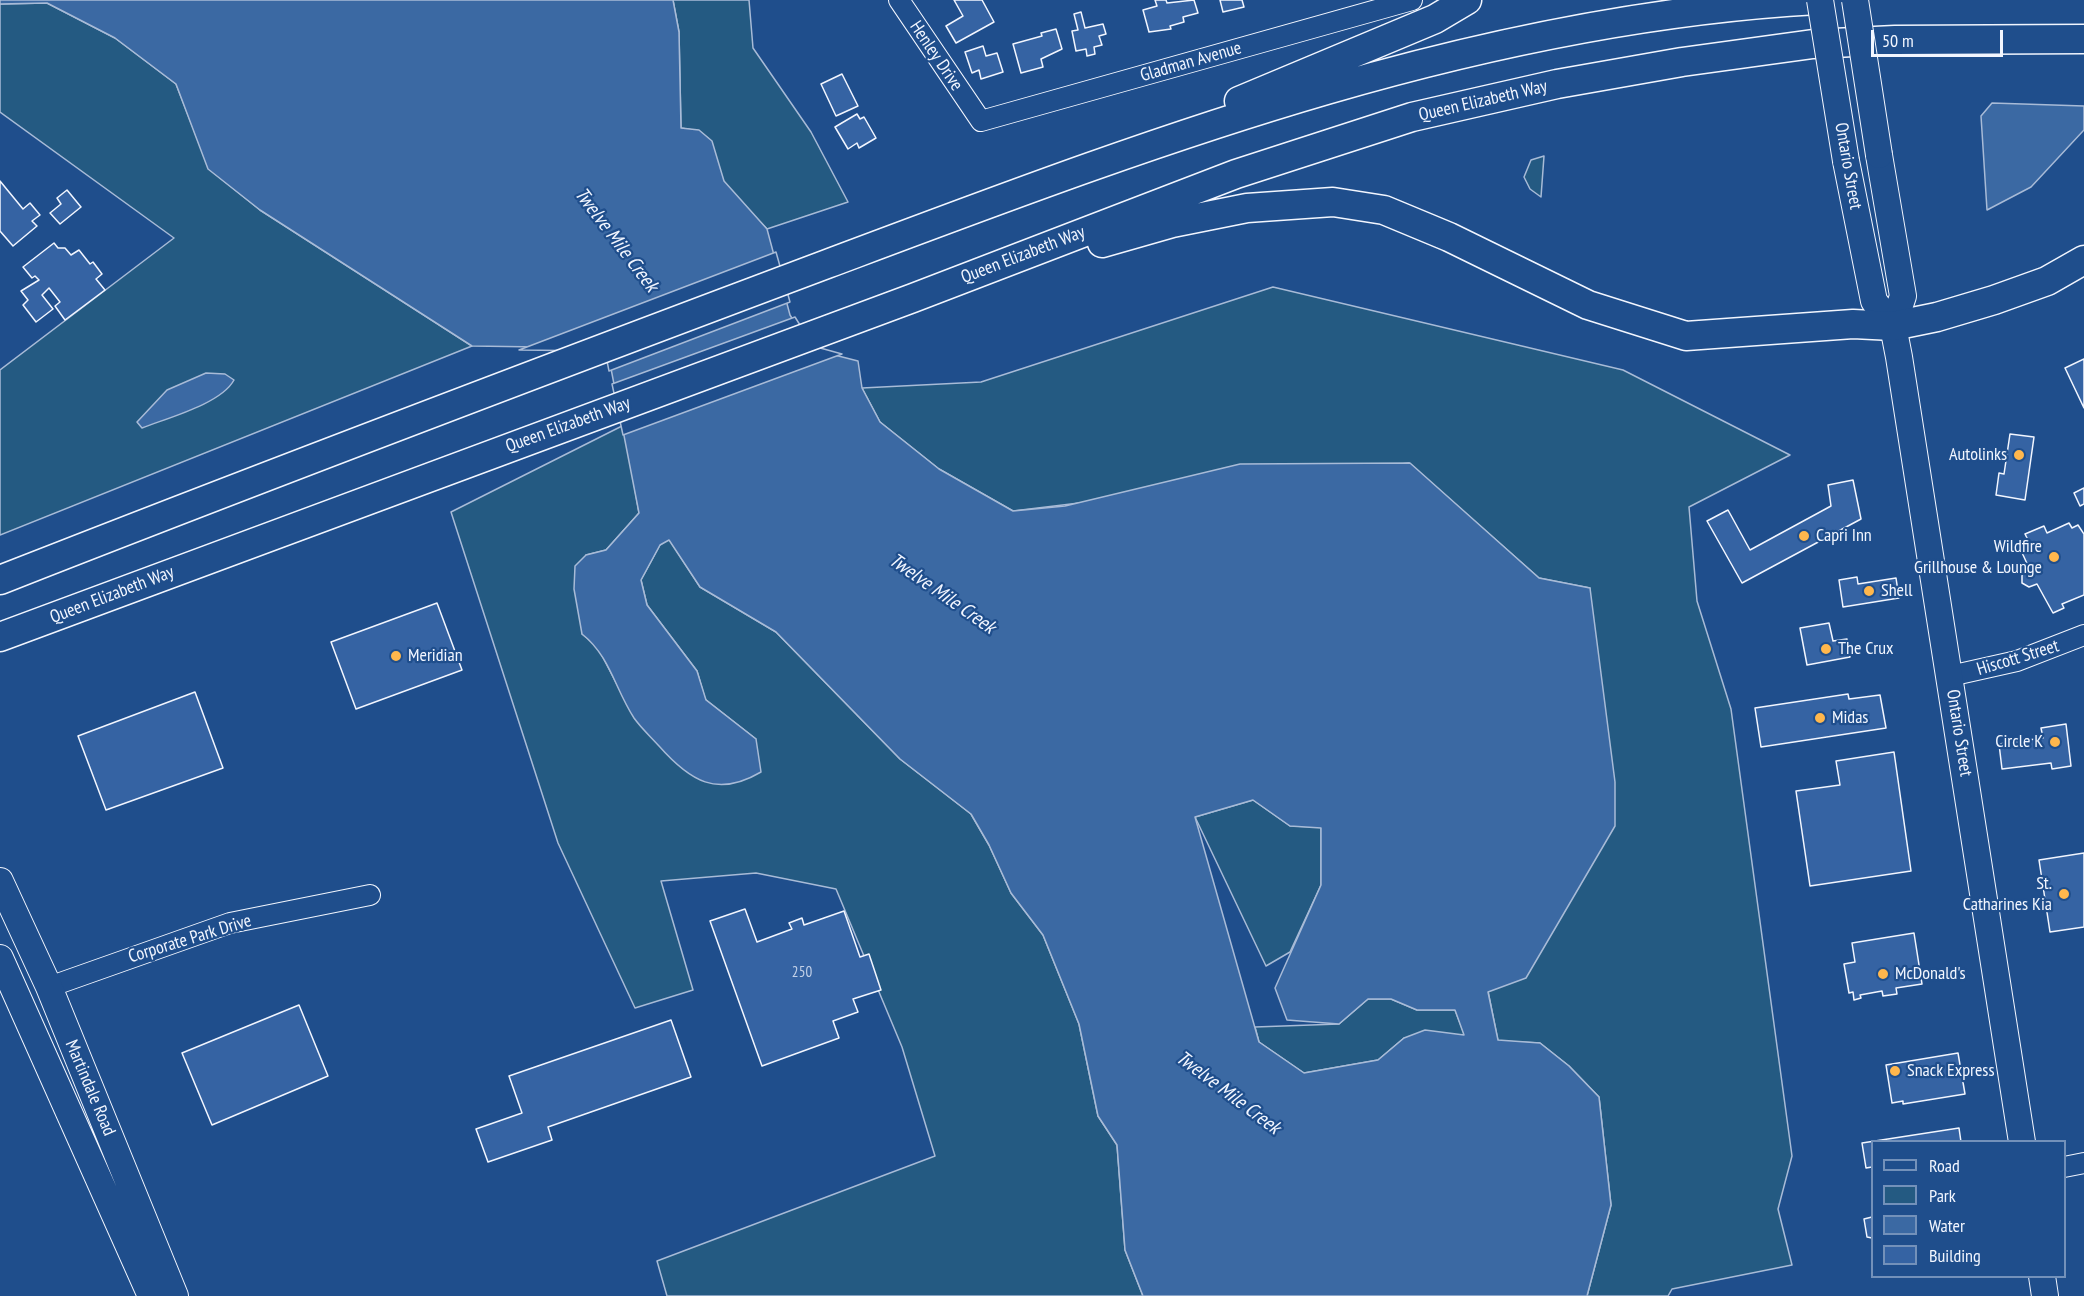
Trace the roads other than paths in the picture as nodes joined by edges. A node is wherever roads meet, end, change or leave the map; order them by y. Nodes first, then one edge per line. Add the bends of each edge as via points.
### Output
1 (899, 0) edge
2 (1412, 0) edge
3 (1467, 0) edge
4 (1818, 0) edge
5 (1855, 0) edge
6 (2084, 39) edge
7 (974, 111) joint
8 (1158, 141) junction
9 (2084, 260) edge
10 (913, 298) junction
11 (1893, 326) junction
12 (0, 580) edge
13 (2084, 635) edge
14 (0, 637) edge
15 (1950, 676) junction
16 (0, 881) edge
17 (370, 895) dead end
18 (0, 958) edge
19 (49, 987) junction
20 (9, 1000) edge
21 (2022, 1140) edge
22 (2084, 1163) edge
23 (2066, 1167) edge
24 (2042, 1278) edge
25 (151, 1296) edge
26 (175, 1296) edge
27 (2046, 1296) edge

1 - 7 street, Henley Drive
2 - 7 street, Gladman Avenue via 981,121
3 - 8 highway via 1436,19 1263,89
4 - 8 highway via 1632,18 1467,52 1348,83
4 - 11 main road, Ontario Street, bridge via 1874,301
5 - 11 main road, Ontario Street, bridge via 1903,296
6 - 10 highway, Queen Elizabeth Way via 1813,44 1557,84 1412,117 1236,174
8 - 12 highway via 366,437
9 - 11 highway via 2047,280 1994,300
10 - 11 highway via 1172,223 1247,208 1334,202 1384,210 1588,305 1686,336 1853,324
10 - 14 highway, Queen Elizabeth Way
11 - 15 main road, Ontario Street
13 - 15 street, Hiscott Street via 2017,662
15 - 21 main road, Ontario Street
16 - 19 main road, Martindale Road
17 - 19 street, Corporate Park Drive via 230,923
18 - 20 main road, Martindale Road
19 - 20 main road
19 - 26 main road, Martindale Road
20 - 25 main road, Martindale Road
22 - 23 street
24 - 27 main road

